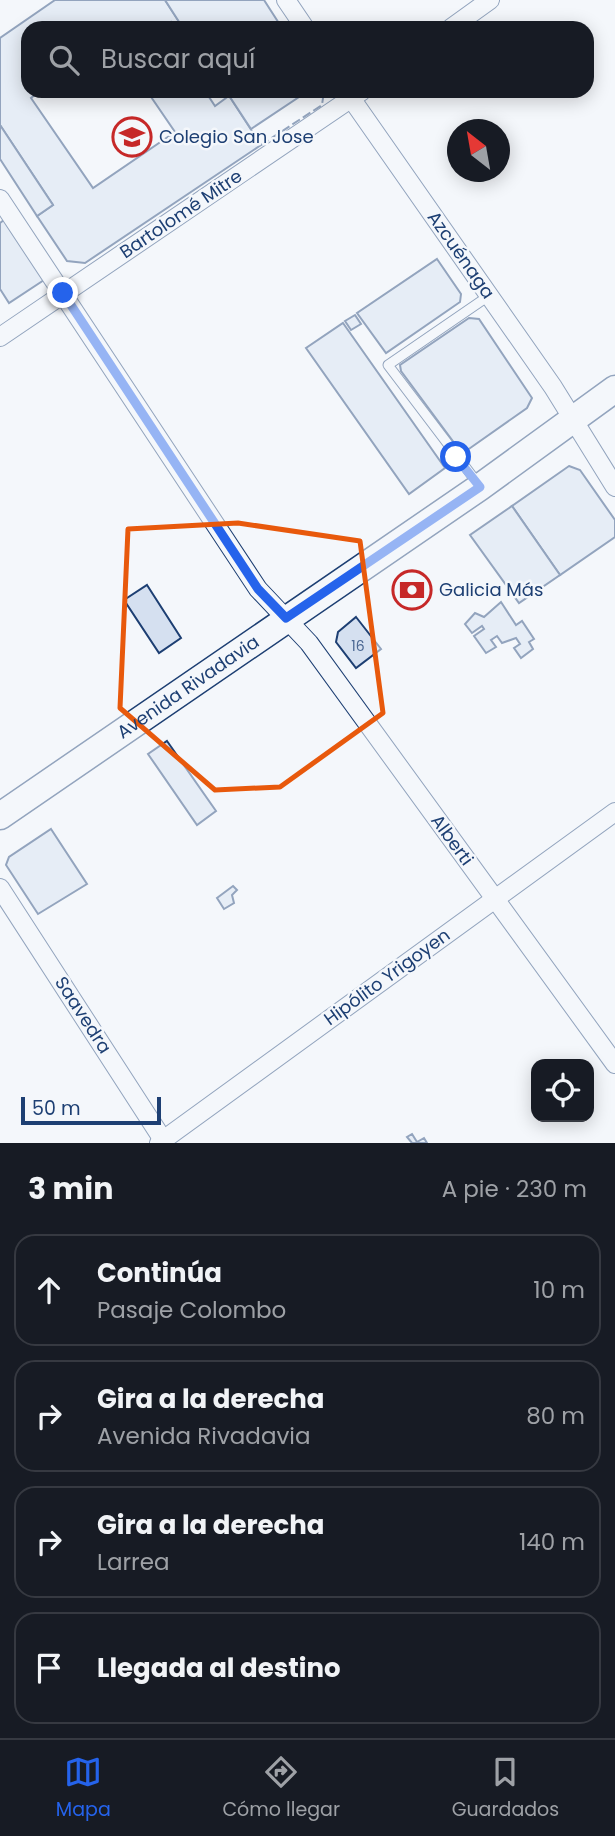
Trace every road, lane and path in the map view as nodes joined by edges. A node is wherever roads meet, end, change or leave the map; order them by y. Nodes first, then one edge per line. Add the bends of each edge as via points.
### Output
1 (286, 0) edge
2 (490, 0) edge
3 (300, 21) edge
4 (461, 21) edge
5 (347, 98) edge
6 (356, 98) edge
7 (0, 199) edge
8 (63, 293) junction
9 (489, 295) junction
10 (0, 337) edge
11 (615, 389) edge
12 (572, 421) junction
13 (615, 486) edge
14 (480, 487) junction
15 (286, 618) junction
16 (615, 812) edge
17 (0, 816) edge
18 (0, 888) edge
19 (496, 900) junction
20 (615, 1064) edge
21 (163, 1142) edge

1 - 3 street
2 - 4 street
5 - 8 street, Bartolomé Mitre
6 - 9 street, Azcuénaga
7 - 8 street, Alberti
8 - 10 street, Bartolomé Mitre
8 - 15 street, Alberti via 258,589
9 - 12 street, Azcuénaga
9 - 14 lane via 388,365
11 - 12 main road, Avenida Rivadavia
12 - 13 street, Azcuénaga
12 - 14 main road, Avenida Rivadavia
14 - 15 main road, Avenida Rivadavia
15 - 17 main road, Avenida Rivadavia
15 - 19 street, Alberti via 309,643
16 - 19 street, Hipólito Yrigoyen
18 - 21 street, Saavedra
19 - 20 street, Alberti
19 - 21 street, Hipólito Yrigoyen

